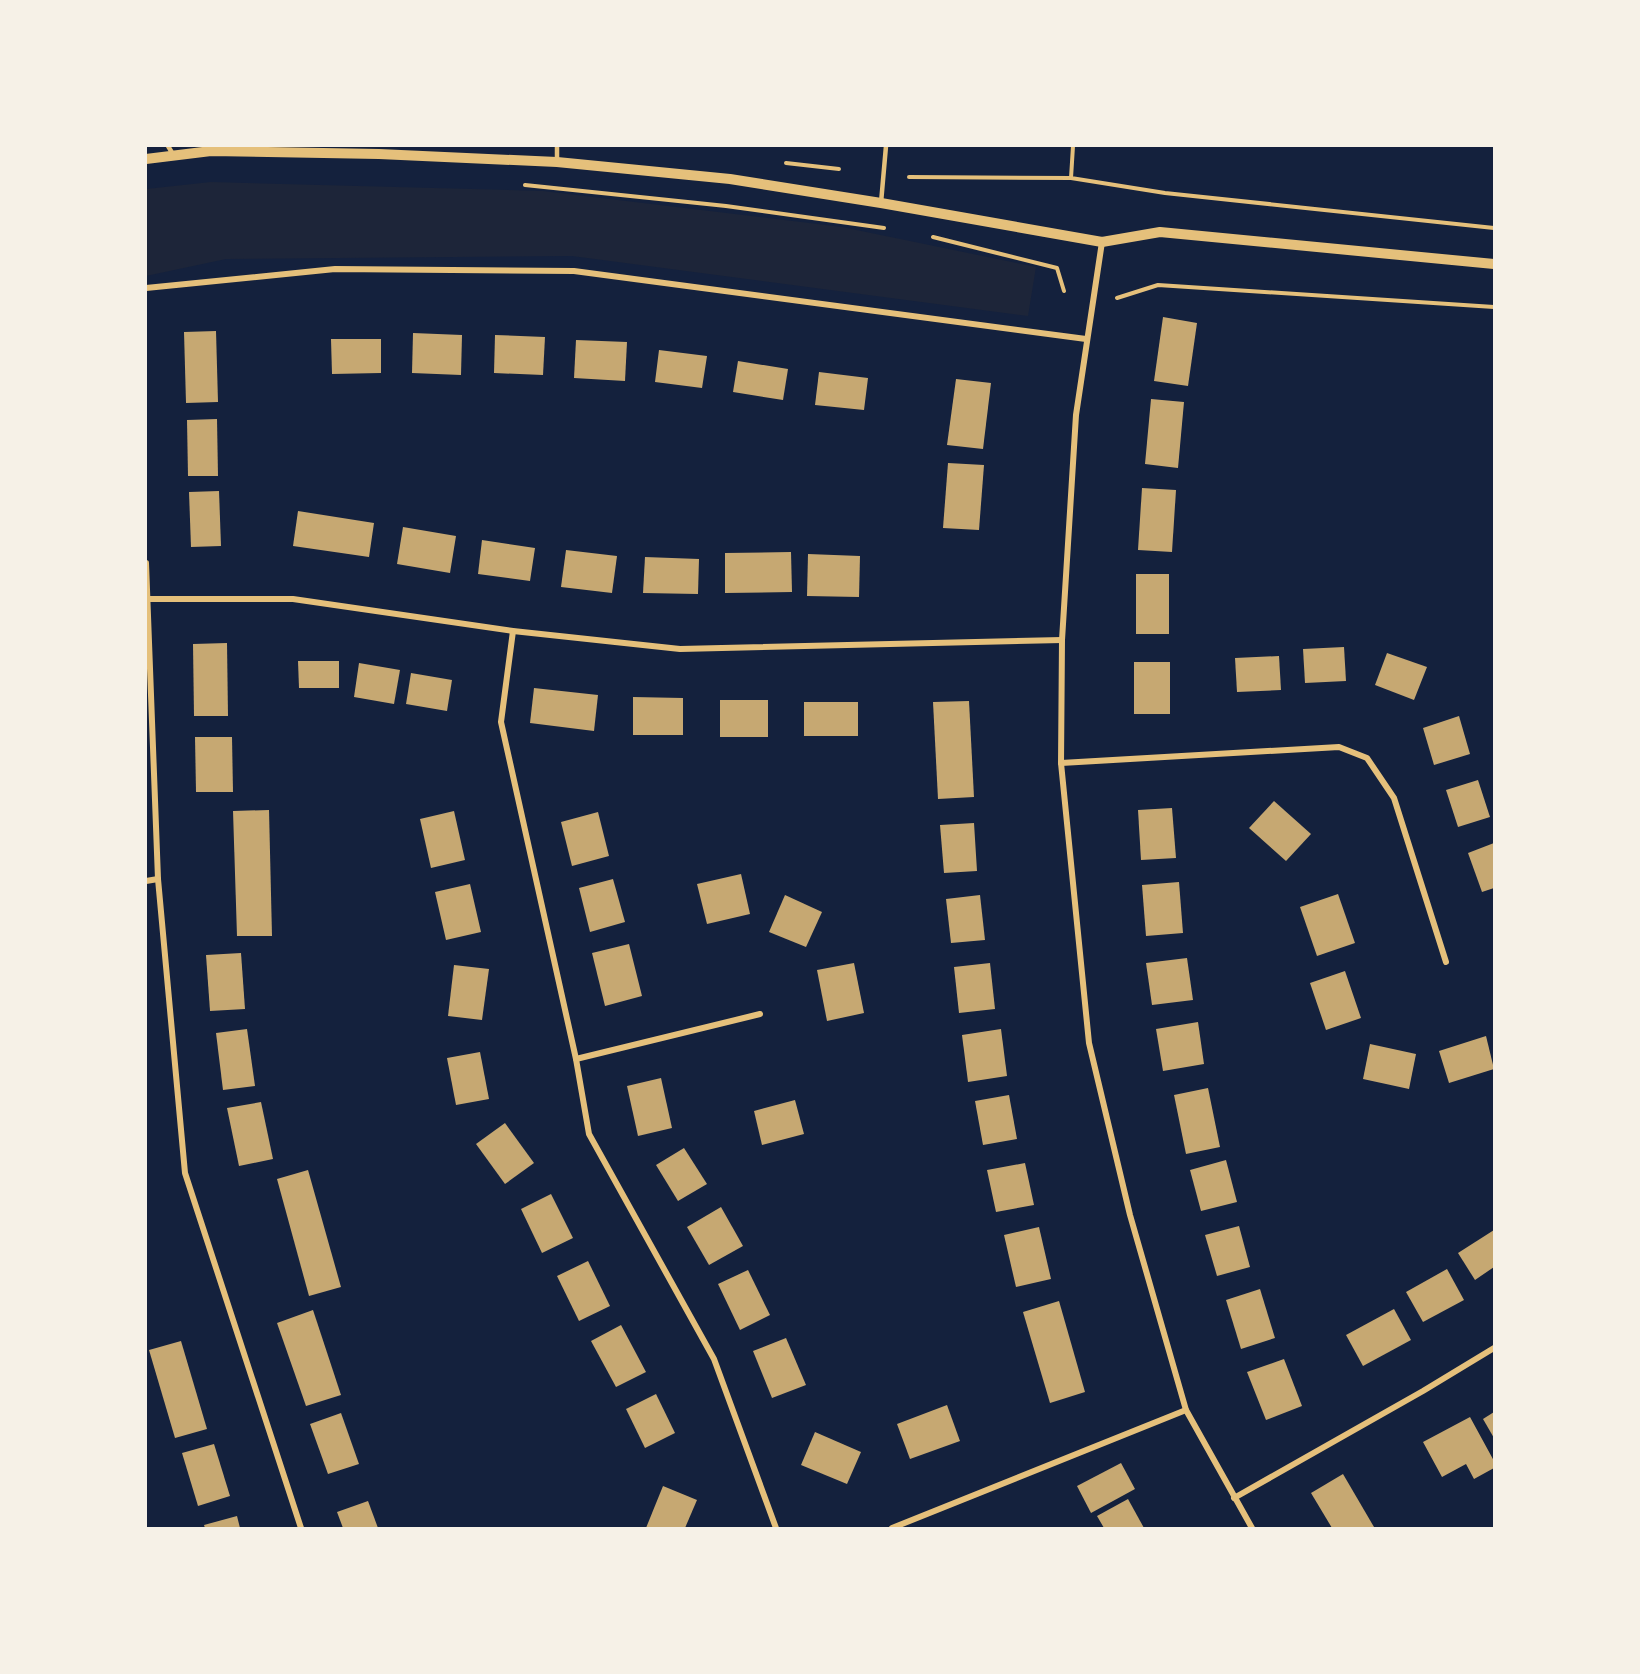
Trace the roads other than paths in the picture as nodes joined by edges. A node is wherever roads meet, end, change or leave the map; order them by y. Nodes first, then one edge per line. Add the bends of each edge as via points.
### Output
1 (557, 146) edge
2 (886, 146) edge
3 (171, 151) edge
4 (146, 159) edge
5 (557, 162) junction
6 (881, 203) junction
7 (1102, 242) junction
8 (1494, 264) edge
9 (146, 288) edge
10 (1086, 339) junction
11 (146, 563) edge
12 (147, 599) junction
13 (513, 631) junction
14 (1062, 640) junction
15 (1061, 763) junction
16 (158, 879) junction
17 (146, 880) edge
18 (1446, 962) dead end
19 (760, 1014) dead end
20 (576, 1059) junction
21 (1494, 1348) edge
22 (1186, 1410) junction
23 (1234, 1498) junction
24 (900, 1527) edge
25 (301, 1528) edge
26 (776, 1528) edge
27 (892, 1528) edge
28 (1252, 1528) edge

1 - 5 lane
2 - 6 lane
3 - 4 street
3 - 5 street
5 - 6 street via 730,179
6 - 7 street
7 - 8 street via 1160,232
7 - 10 street
9 - 10 street via 335,269 574,271
10 - 14 street via 1076,415
11 - 12 street
12 - 13 street via 293,599
12 - 16 street
13 - 14 street via 680,649
13 - 20 street via 501,722
14 - 15 street
15 - 18 street via 1339,747 1368,758 1394,798
15 - 22 street via 1089,1043 1130,1215
16 - 17 street
16 - 25 street via 185,1173
19 - 20 street
20 - 26 street via 589,1134 714,1359
21 - 23 street
22 - 23 street
22 - 24 street
23 - 28 street
24 - 27 street

